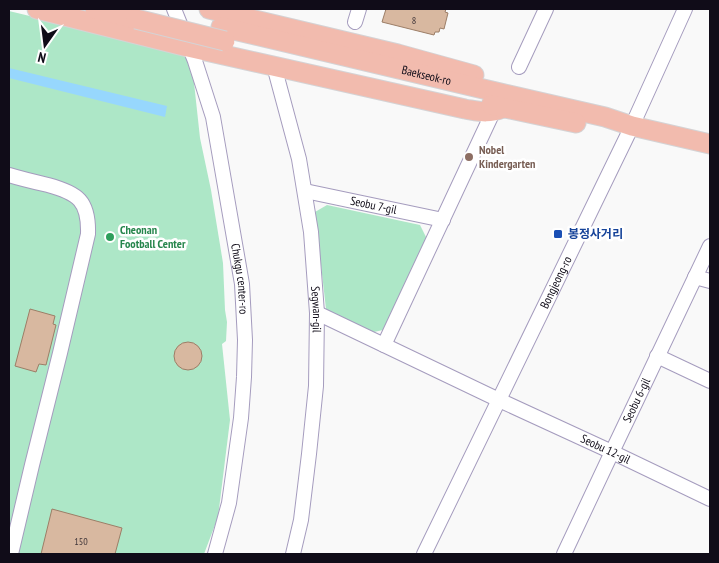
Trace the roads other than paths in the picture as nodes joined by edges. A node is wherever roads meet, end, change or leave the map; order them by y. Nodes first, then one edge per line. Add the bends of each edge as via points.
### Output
1 (37, 9) edge
2 (95, 9) edge
3 (174, 9) edge
4 (209, 9) edge
5 (546, 9) edge
6 (685, 9) edge
7 (140, 14) edge
8 (188, 47) junction
9 (274, 66) junction
10 (519, 67) dead end
11 (502, 105) junction
12 (632, 126) junction
13 (710, 144) edge
14 (9, 176) edge
15 (304, 191) junction
16 (443, 220) junction
17 (710, 246) edge
18 (695, 277) junction
19 (710, 280) edge
20 (317, 313) junction
21 (384, 345) junction
22 (657, 356) junction
23 (710, 382) edge
24 (499, 400) junction
25 (612, 452) junction
26 (710, 499) edge
27 (10, 554) edge
28 (215, 554) edge
29 (293, 554) edge
30 (424, 554) edge
31 (564, 554) edge

1 - 8 main road
2 - 7 main road
3 - 8 street, Chukgu center-ro
4 - 11 main road via 480,76 496,84
5 - 10 street
6 - 12 street, Bongjeong-ro
7 - 11 main road, Baekseok-ro
8 - 9 main road
8 - 28 street, Chukgu center-ro via 213,117 242,284 245,340 234,474
9 - 11 main road via 485,113
9 - 15 street, Segwan-gil via 299,159
11 - 12 main road, Baekseok-ro via 605,117
11 - 16 street
12 - 13 main road, Baekseok-ro
12 - 24 street, Bongjeong-ro
14 - 27 street via 75,195 87,214 88,226
15 - 16 street, Seobu 7-gil
15 - 20 street, Segwan-gil via 311,232
16 - 21 street
17 - 18 street, Seobu 6-gil
18 - 19 street
18 - 22 street, Seobu 6-gil
20 - 21 street, Seobu 12-gil
20 - 29 street, Segwan-gil via 316,386 302,520
21 - 24 street, Seobu 12-gil
22 - 23 street
22 - 25 street, Seobu 6-gil
24 - 25 street, Seobu 12-gil
24 - 30 street, Bongjeong-ro
25 - 26 street, Seobu 12-gil
25 - 31 street, Seobu 6-gil

